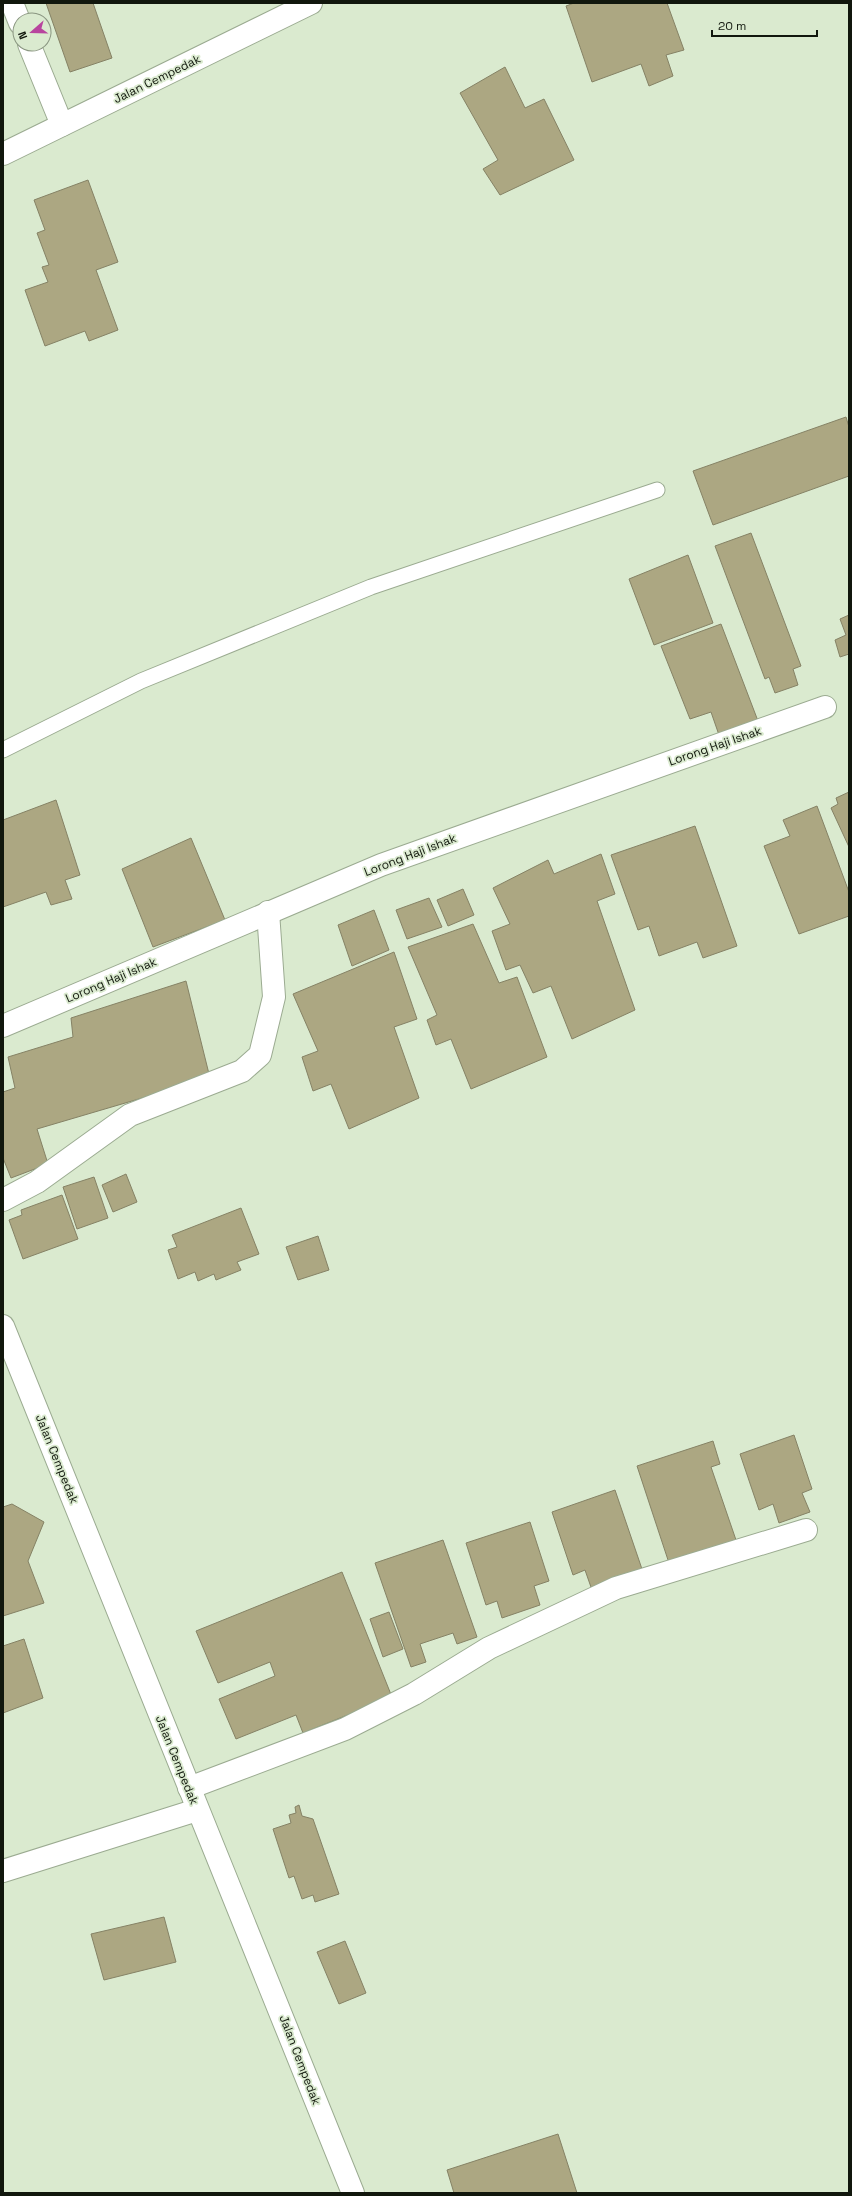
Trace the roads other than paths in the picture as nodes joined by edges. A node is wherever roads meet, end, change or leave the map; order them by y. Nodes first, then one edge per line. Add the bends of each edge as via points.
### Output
1 (311, 3) edge
2 (32, 52) edge
3 (62, 125) junction
4 (3, 154) edge
5 (658, 490) dead end
6 (825, 707) dead end
7 (3, 750) edge
8 (268, 912) junction
9 (3, 1026) edge
10 (3, 1200) edge
11 (3, 1326) edge
12 (11, 1367) edge
13 (806, 1530) dead end
14 (189, 1788) junction
15 (197, 1810) junction
16 (3, 1871) edge
17 (353, 2193) edge

1 - 3 street, Jalan Cempedak
2 - 3 street
3 - 4 street, Jalan Cempedak
5 - 7 lane via 371,587 141,681
6 - 8 street, Lorong Haji Ishak via 381,864
8 - 9 street, Lorong Haji Ishak
8 - 10 street via 274,997 260,1055 242,1071 130,1115 37,1182
11 - 12 street, Jalan Cempedak
12 - 14 street, Jalan Cempedak
13 - 14 street via 616,1588 489,1648 414,1694 345,1729
14 - 15 street, Jalan Cempedak
15 - 16 street
15 - 17 street, Jalan Cempedak

